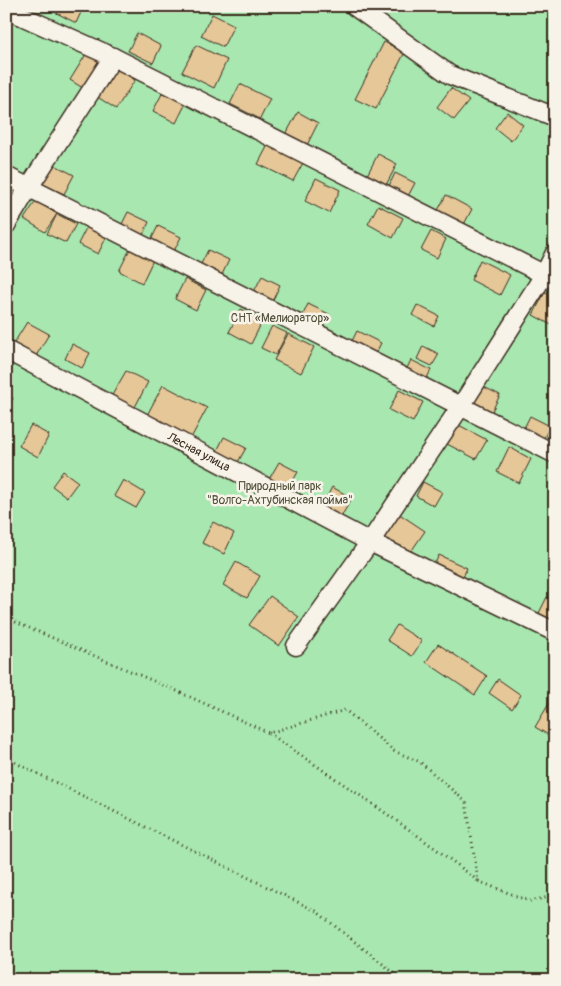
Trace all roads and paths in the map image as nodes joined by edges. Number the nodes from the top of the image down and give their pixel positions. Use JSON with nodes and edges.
{"nodes":[{"id":1,"x":354,"y":6,"type":"edge"},
{"id":2,"x":6,"y":9,"type":"edge"},
{"id":3,"x":112,"y":57,"type":"junction"},
{"id":4,"x":555,"y":118,"type":"edge"},
{"id":5,"x":6,"y":176,"type":"edge"},
{"id":6,"x":28,"y":186,"type":"junction"},
{"id":7,"x":6,"y":225,"type":"edge"},
{"id":8,"x":555,"y":253,"type":"edge"},
{"id":9,"x":549,"y":277,"type":"edge"},
{"id":10,"x":6,"y":350,"type":"edge"},
{"id":11,"x":461,"y":406,"type":"junction"},
{"id":12,"x":555,"y":454,"type":"edge"},
{"id":13,"x":370,"y":542,"type":"junction"},
{"id":14,"x":6,"y":618,"type":"edge"},
{"id":15,"x":555,"y":632,"type":"edge"},
{"id":16,"x":296,"y":646,"type":"dead end"},
{"id":17,"x":269,"y":733,"type":"junction"},
{"id":18,"x":6,"y":758,"type":"edge"},
{"id":19,"x":478,"y":882,"type":"junction"},
{"id":20,"x":555,"y":896,"type":"edge"},
{"id":21,"x":403,"y":980,"type":"edge"}],
"edges":[{"from":1,"to":4,"type":"street"},
{"from":2,"to":3,"type":"street"},
{"from":3,"to":6,"type":"street"},
{"from":3,"to":9,"type":"street"},
{"from":5,"to":6,"type":"street"},
{"from":6,"to":7,"type":"street"},
{"from":6,"to":11,"type":"street"},
{"from":8,"to":9,"type":"street"},
{"from":9,"to":11,"type":"street"},
{"from":10,"to":13,"type":"street","name":"Лесная улица"},
{"from":11,"to":12,"type":"street"},
{"from":11,"to":13,"type":"street"},
{"from":13,"to":15,"type":"street","name":"Лесная улица"},
{"from":13,"to":16,"type":"street"},
{"from":14,"to":17,"type":"path"},
{"from":17,"to":19,"type":"path"},
{"from":17,"to":19,"type":"path"},
{"from":18,"to":21,"type":"path"},
{"from":19,"to":20,"type":"path"}]}
